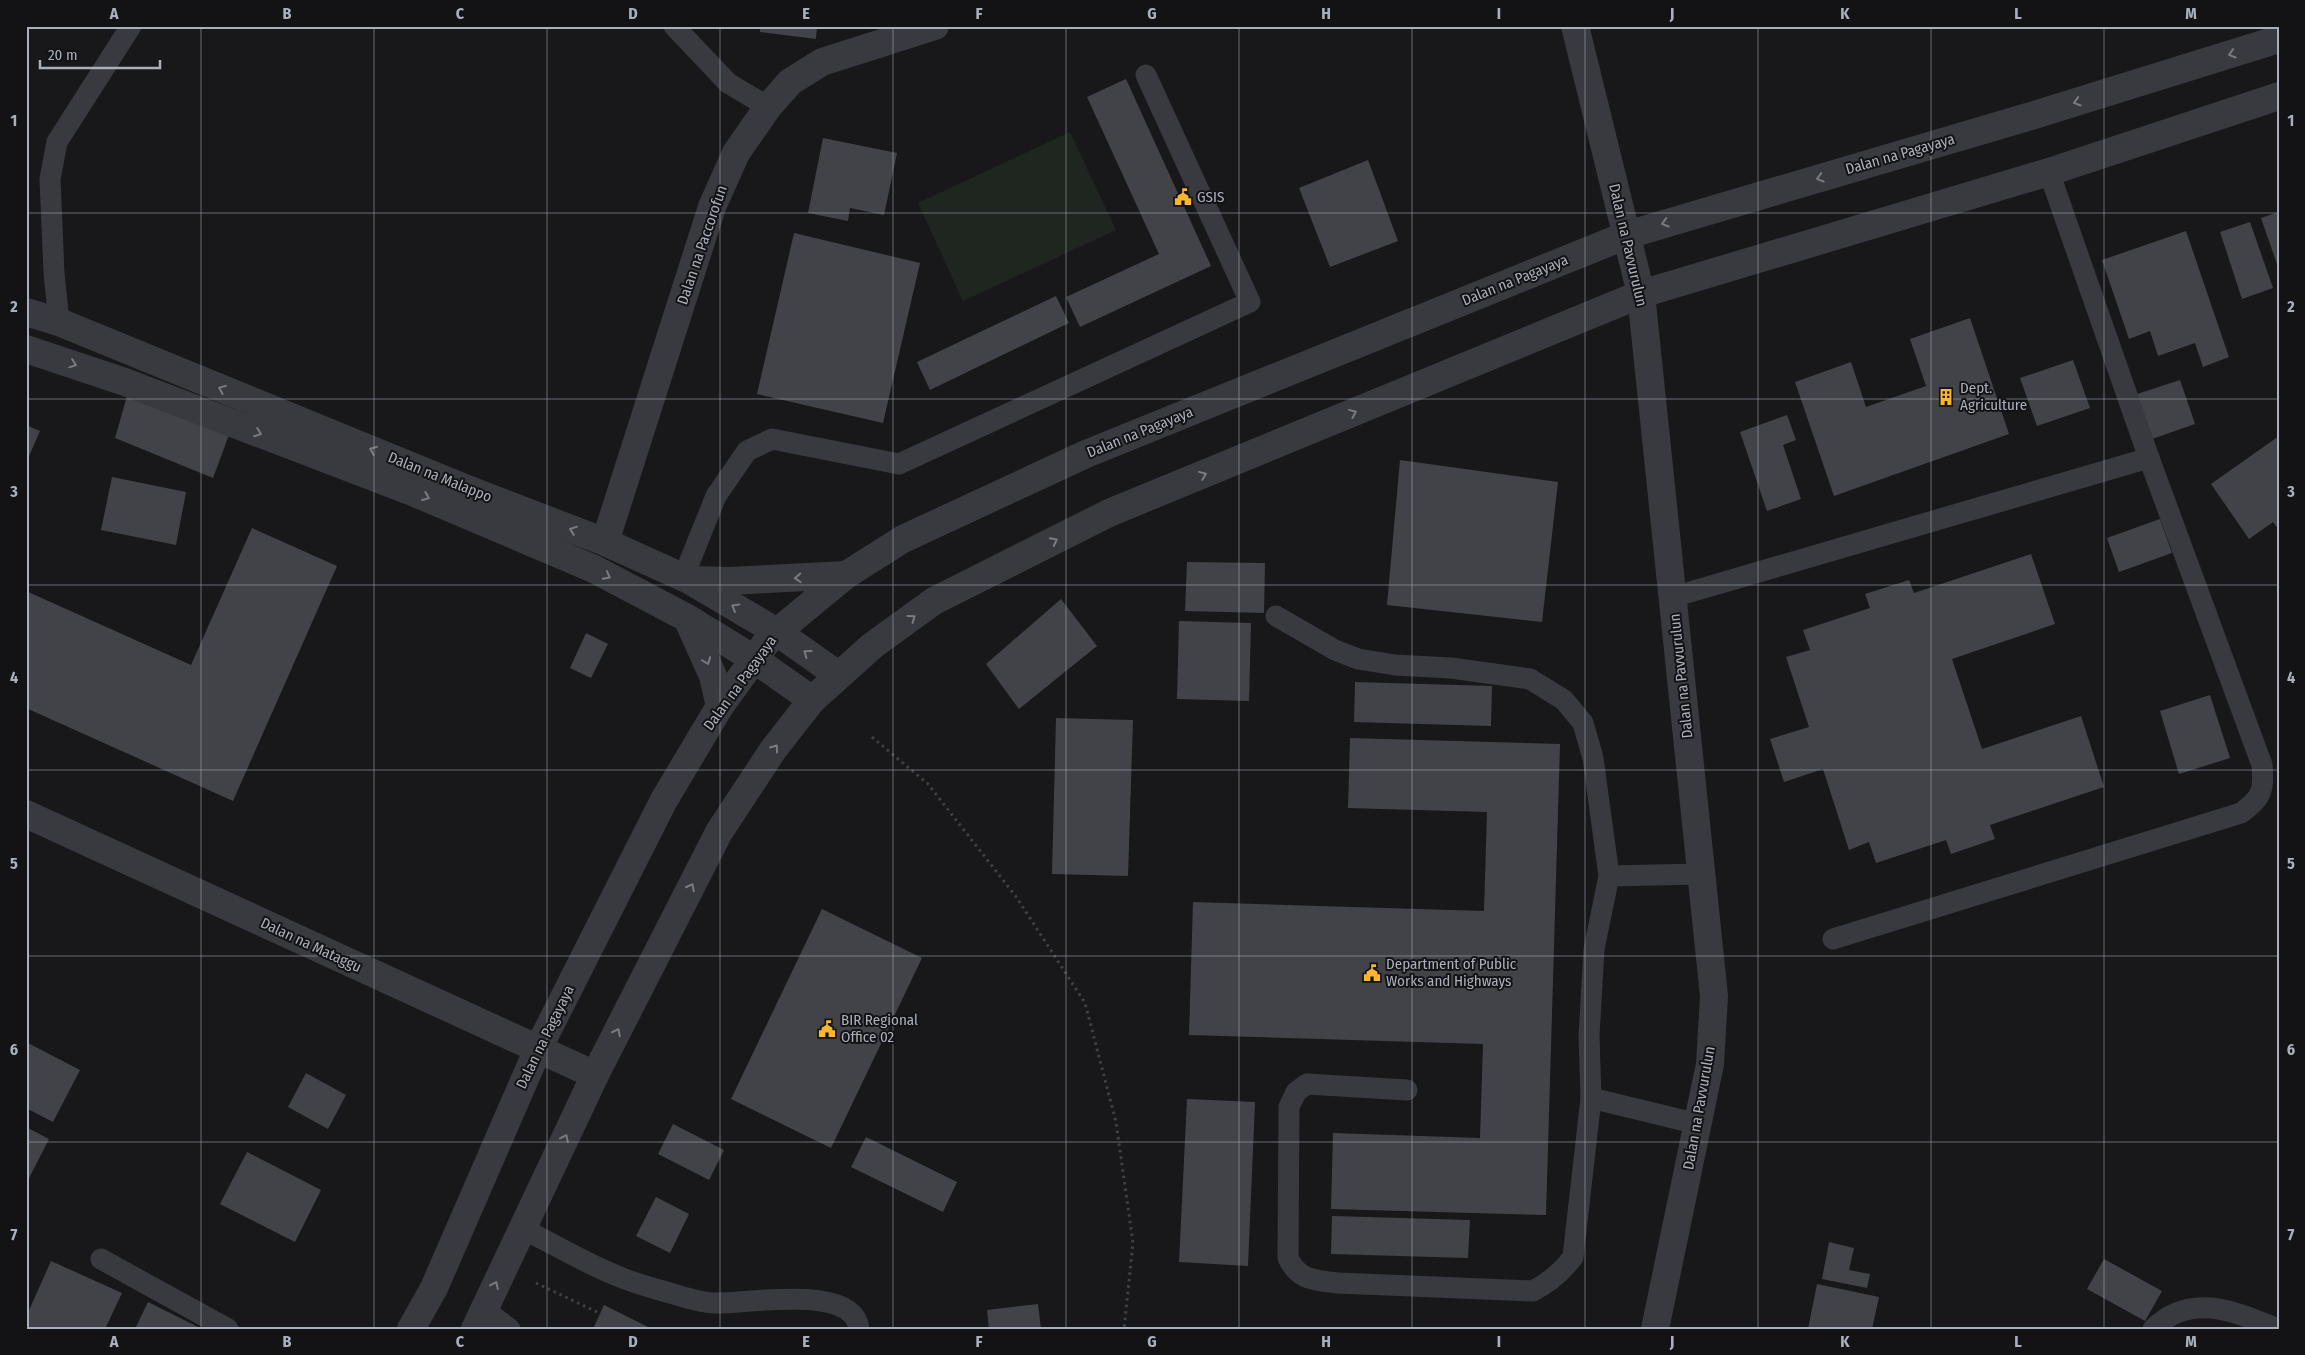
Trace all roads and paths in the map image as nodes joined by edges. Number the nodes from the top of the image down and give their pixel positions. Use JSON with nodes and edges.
{"nodes":[{"id":1,"x":131,"y":26,"type":"edge"},
{"id":2,"x":674,"y":26,"type":"edge"},
{"id":3,"x":935,"y":26,"type":"edge"},
{"id":4,"x":1575,"y":26,"type":"edge"},
{"id":5,"x":2279,"y":39,"type":"edge"},
{"id":6,"x":1146,"y":75,"type":"dead end"},
{"id":7,"x":2279,"y":96,"type":"edge"},
{"id":8,"x":768,"y":107,"type":"junction"},
{"id":9,"x":2049,"y":172,"type":"junction"},
{"id":10,"x":1627,"y":234,"type":"junction"},
{"id":11,"x":1641,"y":294,"type":"junction"},
{"id":12,"x":26,"y":312,"type":"edge"},
{"id":13,"x":59,"y":322,"type":"junction"},
{"id":14,"x":26,"y":349,"type":"edge"},
{"id":15,"x":2150,"y":458,"type":"junction"},
{"id":16,"x":605,"y":542,"type":"junction"},
{"id":17,"x":846,"y":575,"type":"junction"},
{"id":18,"x":686,"y":579,"type":"junction"},
{"id":19,"x":1673,"y":597,"type":"junction"},
{"id":20,"x":1276,"y":616,"type":"dead end"},
{"id":21,"x":687,"y":618,"type":"junction"},
{"id":22,"x":777,"y":632,"type":"junction"},
{"id":23,"x":754,"y":659,"type":"junction"},
{"id":24,"x":838,"y":675,"type":"junction"},
{"id":25,"x":812,"y":700,"type":"junction"},
{"id":26,"x":720,"y":706,"type":"junction"},
{"id":27,"x":872,"y":737,"type":"dead end"},
{"id":28,"x":26,"y":814,"type":"edge"},
{"id":29,"x":1701,"y":874,"type":"junction"},
{"id":30,"x":1609,"y":876,"type":"junction"},
{"id":31,"x":1833,"y":939,"type":"dead end"},
{"id":32,"x":538,"y":1049,"type":"junction"},
{"id":33,"x":595,"y":1075,"type":"junction"},
{"id":34,"x":1407,"y":1090,"type":"dead end"},
{"id":35,"x":1591,"y":1098,"type":"junction"},
{"id":36,"x":1698,"y":1124,"type":"junction"},
{"id":37,"x":521,"y":1228,"type":"junction"},
{"id":38,"x":101,"y":1259,"type":"dead end"},
{"id":39,"x":503,"y":1268,"type":"junction"},
{"id":40,"x":479,"y":1319,"type":"edge"},
{"id":41,"x":228,"y":1329,"type":"edge"},
{"id":42,"x":411,"y":1329,"type":"edge"},
{"id":43,"x":510,"y":1329,"type":"edge"},
{"id":44,"x":633,"y":1329,"type":"edge"},
{"id":45,"x":859,"y":1329,"type":"edge"},
{"id":46,"x":1124,"y":1329,"type":"edge"},
{"id":47,"x":1654,"y":1329,"type":"edge"},
{"id":48,"x":2153,"y":1329,"type":"edge"},
{"id":49,"x":2278,"y":1329,"type":"edge"}],
"edges":[{"from":1,"to":13,"type":"lane"},
{"from":2,"to":8,"type":"lane"},
{"from":3,"to":8,"type":"street","name":"Dalan na Paccorofun"},
{"from":4,"to":10,"type":"street","name":"Dalan na Pavvurulun"},
{"from":5,"to":10,"type":"street","name":"Dalan na Pagayaya","one_way":true},
{"from":6,"to":18,"type":"lane"},
{"from":7,"to":9,"type":"street"},
{"from":8,"to":16,"type":"street","name":"Dalan na Paccorofun"},
{"from":9,"to":11,"type":"street"},
{"from":9,"to":15,"type":"lane"},
{"from":10,"to":11,"type":"street","name":"Dalan na Pavvurulun"},
{"from":10,"to":17,"type":"street","name":"Dalan na Pagayaya"},
{"from":11,"to":19,"type":"street","name":"Dalan na Pavvurulun"},
{"from":24,"to":11,"type":"street","one_way":true},
{"from":12,"to":13,"type":"street","name":"Dalan na Malappo"},
{"from":16,"to":13,"type":"street","name":"Dalan na Malappo","one_way":true},
{"from":14,"to":21,"type":"street","name":"Dalan na Malappo","one_way":true},
{"from":15,"to":19,"type":"lane"},
{"from":15,"to":31,"type":"lane"},
{"from":16,"to":18,"type":"street","name":"Dalan na Malappo"},
{"from":17,"to":18,"type":"street","one_way":true},
{"from":17,"to":22,"type":"street","name":"Dalan na Pagayaya"},
{"from":22,"to":18,"type":"street","name":"Dalan na Malappo","one_way":true},
{"from":19,"to":29,"type":"street","name":"Dalan na Pavvurulun"},
{"from":20,"to":30,"type":"lane"},
{"from":21,"to":23,"type":"street","name":"Dalan na Malappo"},
{"from":21,"to":26,"type":"street","one_way":true},
{"from":22,"to":23,"type":"street","name":"Dalan na Pagayaya"},
{"from":24,"to":22,"type":"street","name":"Dalan na Malappo","one_way":true},
{"from":23,"to":25,"type":"street","name":"Dalan na Malappo"},
{"from":23,"to":26,"type":"street","name":"Dalan na Pagayaya"},
{"from":24,"to":25,"type":"street"},
{"from":33,"to":25,"type":"street","one_way":true},
{"from":26,"to":32,"type":"street","name":"Dalan na Pagayaya"},
{"from":27,"to":46,"type":"path"},
{"from":28,"to":32,"type":"street","name":"Dalan na Mataggu"},
{"from":29,"to":30,"type":"lane"},
{"from":29,"to":36,"type":"street","name":"Dalan na Pavvurulun"},
{"from":30,"to":35,"type":"lane"},
{"from":32,"to":33,"type":"street","name":"Dalan na Mataggu"},
{"from":32,"to":42,"type":"street","name":"Dalan na Pagayaya"},
{"from":37,"to":33,"type":"street","one_way":true},
{"from":34,"to":35,"type":"lane"},
{"from":35,"to":36,"type":"lane"},
{"from":36,"to":47,"type":"street","name":"Dalan na Pavvurulun"},
{"from":37,"to":39,"type":"street"},
{"from":37,"to":45,"type":"lane"},
{"from":38,"to":41,"type":"lane"},
{"from":40,"to":39,"type":"street","one_way":true},
{"from":39,"to":44,"type":"path"},
{"from":40,"to":43,"type":"lane"},
{"from":48,"to":49,"type":"lane"}]}
